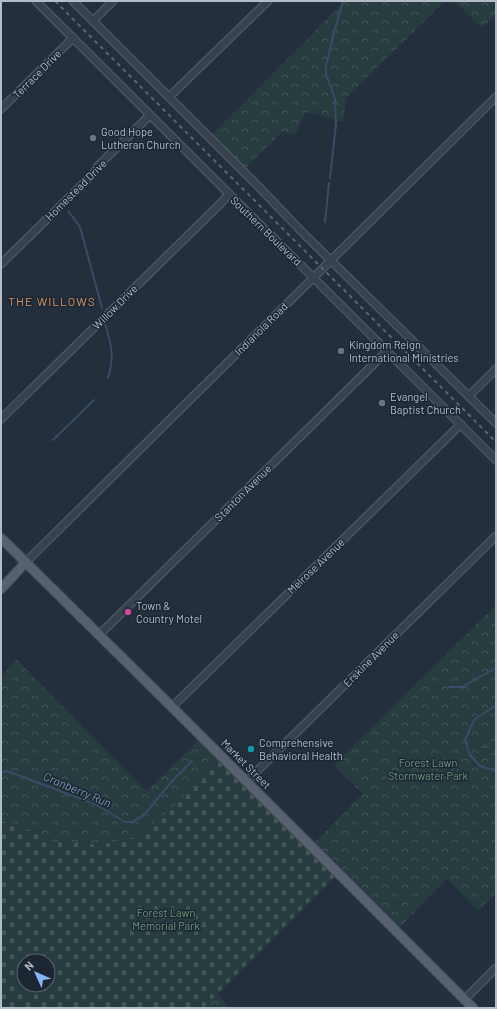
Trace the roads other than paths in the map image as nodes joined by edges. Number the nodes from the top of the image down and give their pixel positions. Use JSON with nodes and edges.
{"nodes":[{"id":1,"x":36,"y":1,"type":"edge"},
{"id":2,"x":73,"y":1,"type":"edge"},
{"id":3,"x":113,"y":1,"type":"edge"},
{"id":4,"x":268,"y":1,"type":"edge"},
{"id":5,"x":93,"y":21,"type":"junction"},
{"id":6,"x":73,"y":38,"type":"junction"},
{"id":7,"x":169,"y":97,"type":"junction"},
{"id":8,"x":496,"y":97,"type":"edge"},
{"id":9,"x":1,"y":110,"type":"edge"},
{"id":10,"x":150,"y":115,"type":"junction"},
{"id":11,"x":229,"y":194,"type":"junction"},
{"id":12,"x":331,"y":260,"type":"junction"},
{"id":13,"x":1,"y":264,"type":"edge"},
{"id":14,"x":313,"y":277,"type":"junction"},
{"id":15,"x":387,"y":351,"type":"junction"},
{"id":16,"x":496,"y":369,"type":"edge"},
{"id":17,"x":469,"y":396,"type":"junction"},
{"id":18,"x":1,"y":419,"type":"edge"},
{"id":19,"x":496,"y":423,"type":"edge"},
{"id":20,"x":460,"y":424,"type":"junction"},
{"id":21,"x":496,"y":460,"type":"edge"},
{"id":22,"x":496,"y":536,"type":"edge"},
{"id":23,"x":1,"y":538,"type":"edge"},
{"id":24,"x":26,"y":562,"type":"junction"},
{"id":25,"x":1,"y":589,"type":"edge"},
{"id":26,"x":99,"y":635,"type":"junction"},
{"id":27,"x":172,"y":708,"type":"junction"},
{"id":28,"x":246,"y":782,"type":"junction"},
{"id":29,"x":496,"y":968,"type":"edge"},
{"id":30,"x":464,"y":999,"type":"junction"},
{"id":31,"x":473,"y":1008,"type":"edge"}],
"edges":[{"from":1,"to":6,"type":"street","name":"Southern Boulevard"},
{"from":2,"to":5,"type":"street"},
{"from":3,"to":5,"type":"street"},
{"from":4,"to":7,"type":"street"},
{"from":5,"to":7,"type":"street"},
{"from":6,"to":9,"type":"street","name":"Terrace Drive"},
{"from":6,"to":10,"type":"street","name":"Southern Boulevard"},
{"from":7,"to":12,"type":"street"},
{"from":8,"to":12,"type":"street","name":"Indianola Road"},
{"from":10,"to":11,"type":"street","name":"Southern Boulevard"},
{"from":10,"to":13,"type":"street","name":"Homestead Drive"},
{"from":11,"to":14,"type":"street","name":"Southern Boulevard"},
{"from":11,"to":18,"type":"street","name":"Willow Drive"},
{"from":12,"to":14,"type":"street","name":"Indianola Road"},
{"from":12,"to":17,"type":"street"},
{"from":14,"to":15,"type":"street","name":"Southern Boulevard"},
{"from":14,"to":24,"type":"street","name":"Indianola Road"},
{"from":15,"to":20,"type":"street","name":"Southern Boulevard"},
{"from":15,"to":26,"type":"street","name":"Stanton Avenue"},
{"from":16,"to":17,"type":"street"},
{"from":17,"to":19,"type":"street"},
{"from":20,"to":21,"type":"street","name":"Southern Boulevard"},
{"from":20,"to":27,"type":"street","name":"Melrose Avenue"},
{"from":22,"to":28,"type":"street","name":"Erskine Avenue"},
{"from":23,"to":24,"type":"main road","name":"Market Street"},
{"from":24,"to":25,"type":"main road"},
{"from":24,"to":26,"type":"main road","name":"Market Street"},
{"from":26,"to":27,"type":"main road","name":"Market Street"},
{"from":27,"to":28,"type":"main road","name":"Market Street"},
{"from":28,"to":30,"type":"main road","name":"Market Street"},
{"from":29,"to":30,"type":"street"},
{"from":30,"to":31,"type":"main road","name":"Market Street"}]}
